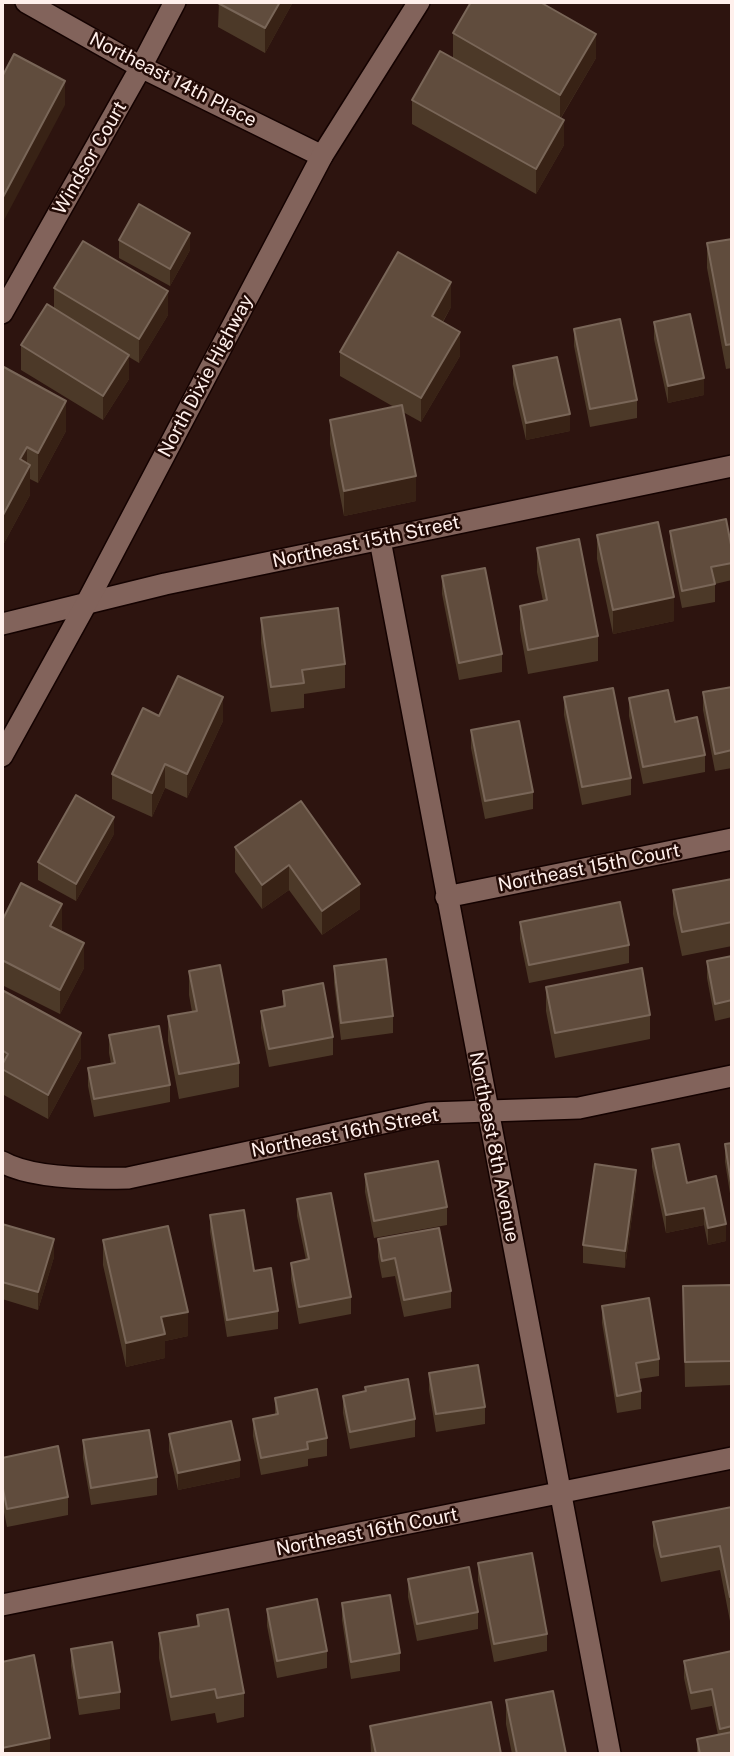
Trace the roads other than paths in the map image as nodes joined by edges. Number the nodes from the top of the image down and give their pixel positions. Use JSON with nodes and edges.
{"nodes":[{"id":1,"x":26,"y":2,"type":"edge"},
{"id":2,"x":175,"y":2,"type":"edge"},
{"id":3,"x":418,"y":2,"type":"edge"},
{"id":4,"x":141,"y":67,"type":"junction"},
{"id":5,"x":322,"y":156,"type":"junction"},
{"id":6,"x":2,"y":313,"type":"edge"},
{"id":7,"x":732,"y":466,"type":"edge"},
{"id":8,"x":380,"y":540,"type":"junction"},
{"id":9,"x":86,"y":604,"type":"junction"},
{"id":10,"x":2,"y":624,"type":"edge"},
{"id":11,"x":2,"y":756,"type":"edge"},
{"id":12,"x":732,"y":839,"type":"edge"},
{"id":13,"x":446,"y":897,"type":"junction"},
{"id":14,"x":732,"y":1076,"type":"edge"},
{"id":15,"x":487,"y":1113,"type":"junction"},
{"id":16,"x":2,"y":1162,"type":"edge"},
{"id":17,"x":732,"y":1458,"type":"edge"},
{"id":18,"x":560,"y":1493,"type":"junction"},
{"id":19,"x":2,"y":1605,"type":"edge"},
{"id":20,"x":610,"y":1754,"type":"edge"}],
"edges":[{"from":1,"to":4,"type":"street","name":"Northeast 14th Place"},
{"from":2,"to":4,"type":"street","name":"Windsor Court"},
{"from":3,"to":5,"type":"street","name":"North Dixie Highway"},
{"from":4,"to":5,"type":"street","name":"Northeast 14th Place"},
{"from":4,"to":6,"type":"street","name":"Windsor Court"},
{"from":5,"to":9,"type":"street","name":"North Dixie Highway"},
{"from":7,"to":8,"type":"street","name":"Northeast 15th Street"},
{"from":8,"to":9,"type":"street","name":"Northeast 15th Street"},
{"from":8,"to":13,"type":"street","name":"Northeast 8th Avenue"},
{"from":9,"to":10,"type":"street","name":"Northeast 15th Street"},
{"from":9,"to":11,"type":"street","name":"North Dixie Highway"},
{"from":12,"to":13,"type":"street","name":"Northeast 15th Court"},
{"from":13,"to":15,"type":"street","name":"Northeast 8th Avenue"},
{"from":14,"to":15,"type":"street","name":"Northeast 16th Street"},
{"from":15,"to":16,"type":"street","name":"Northeast 16th Street"},
{"from":15,"to":18,"type":"street","name":"Northeast 8th Avenue"},
{"from":17,"to":18,"type":"street","name":"Northeast 16th Court"},
{"from":18,"to":19,"type":"street","name":"Northeast 16th Court"},
{"from":18,"to":20,"type":"street","name":"Northeast 8th Avenue"}]}
